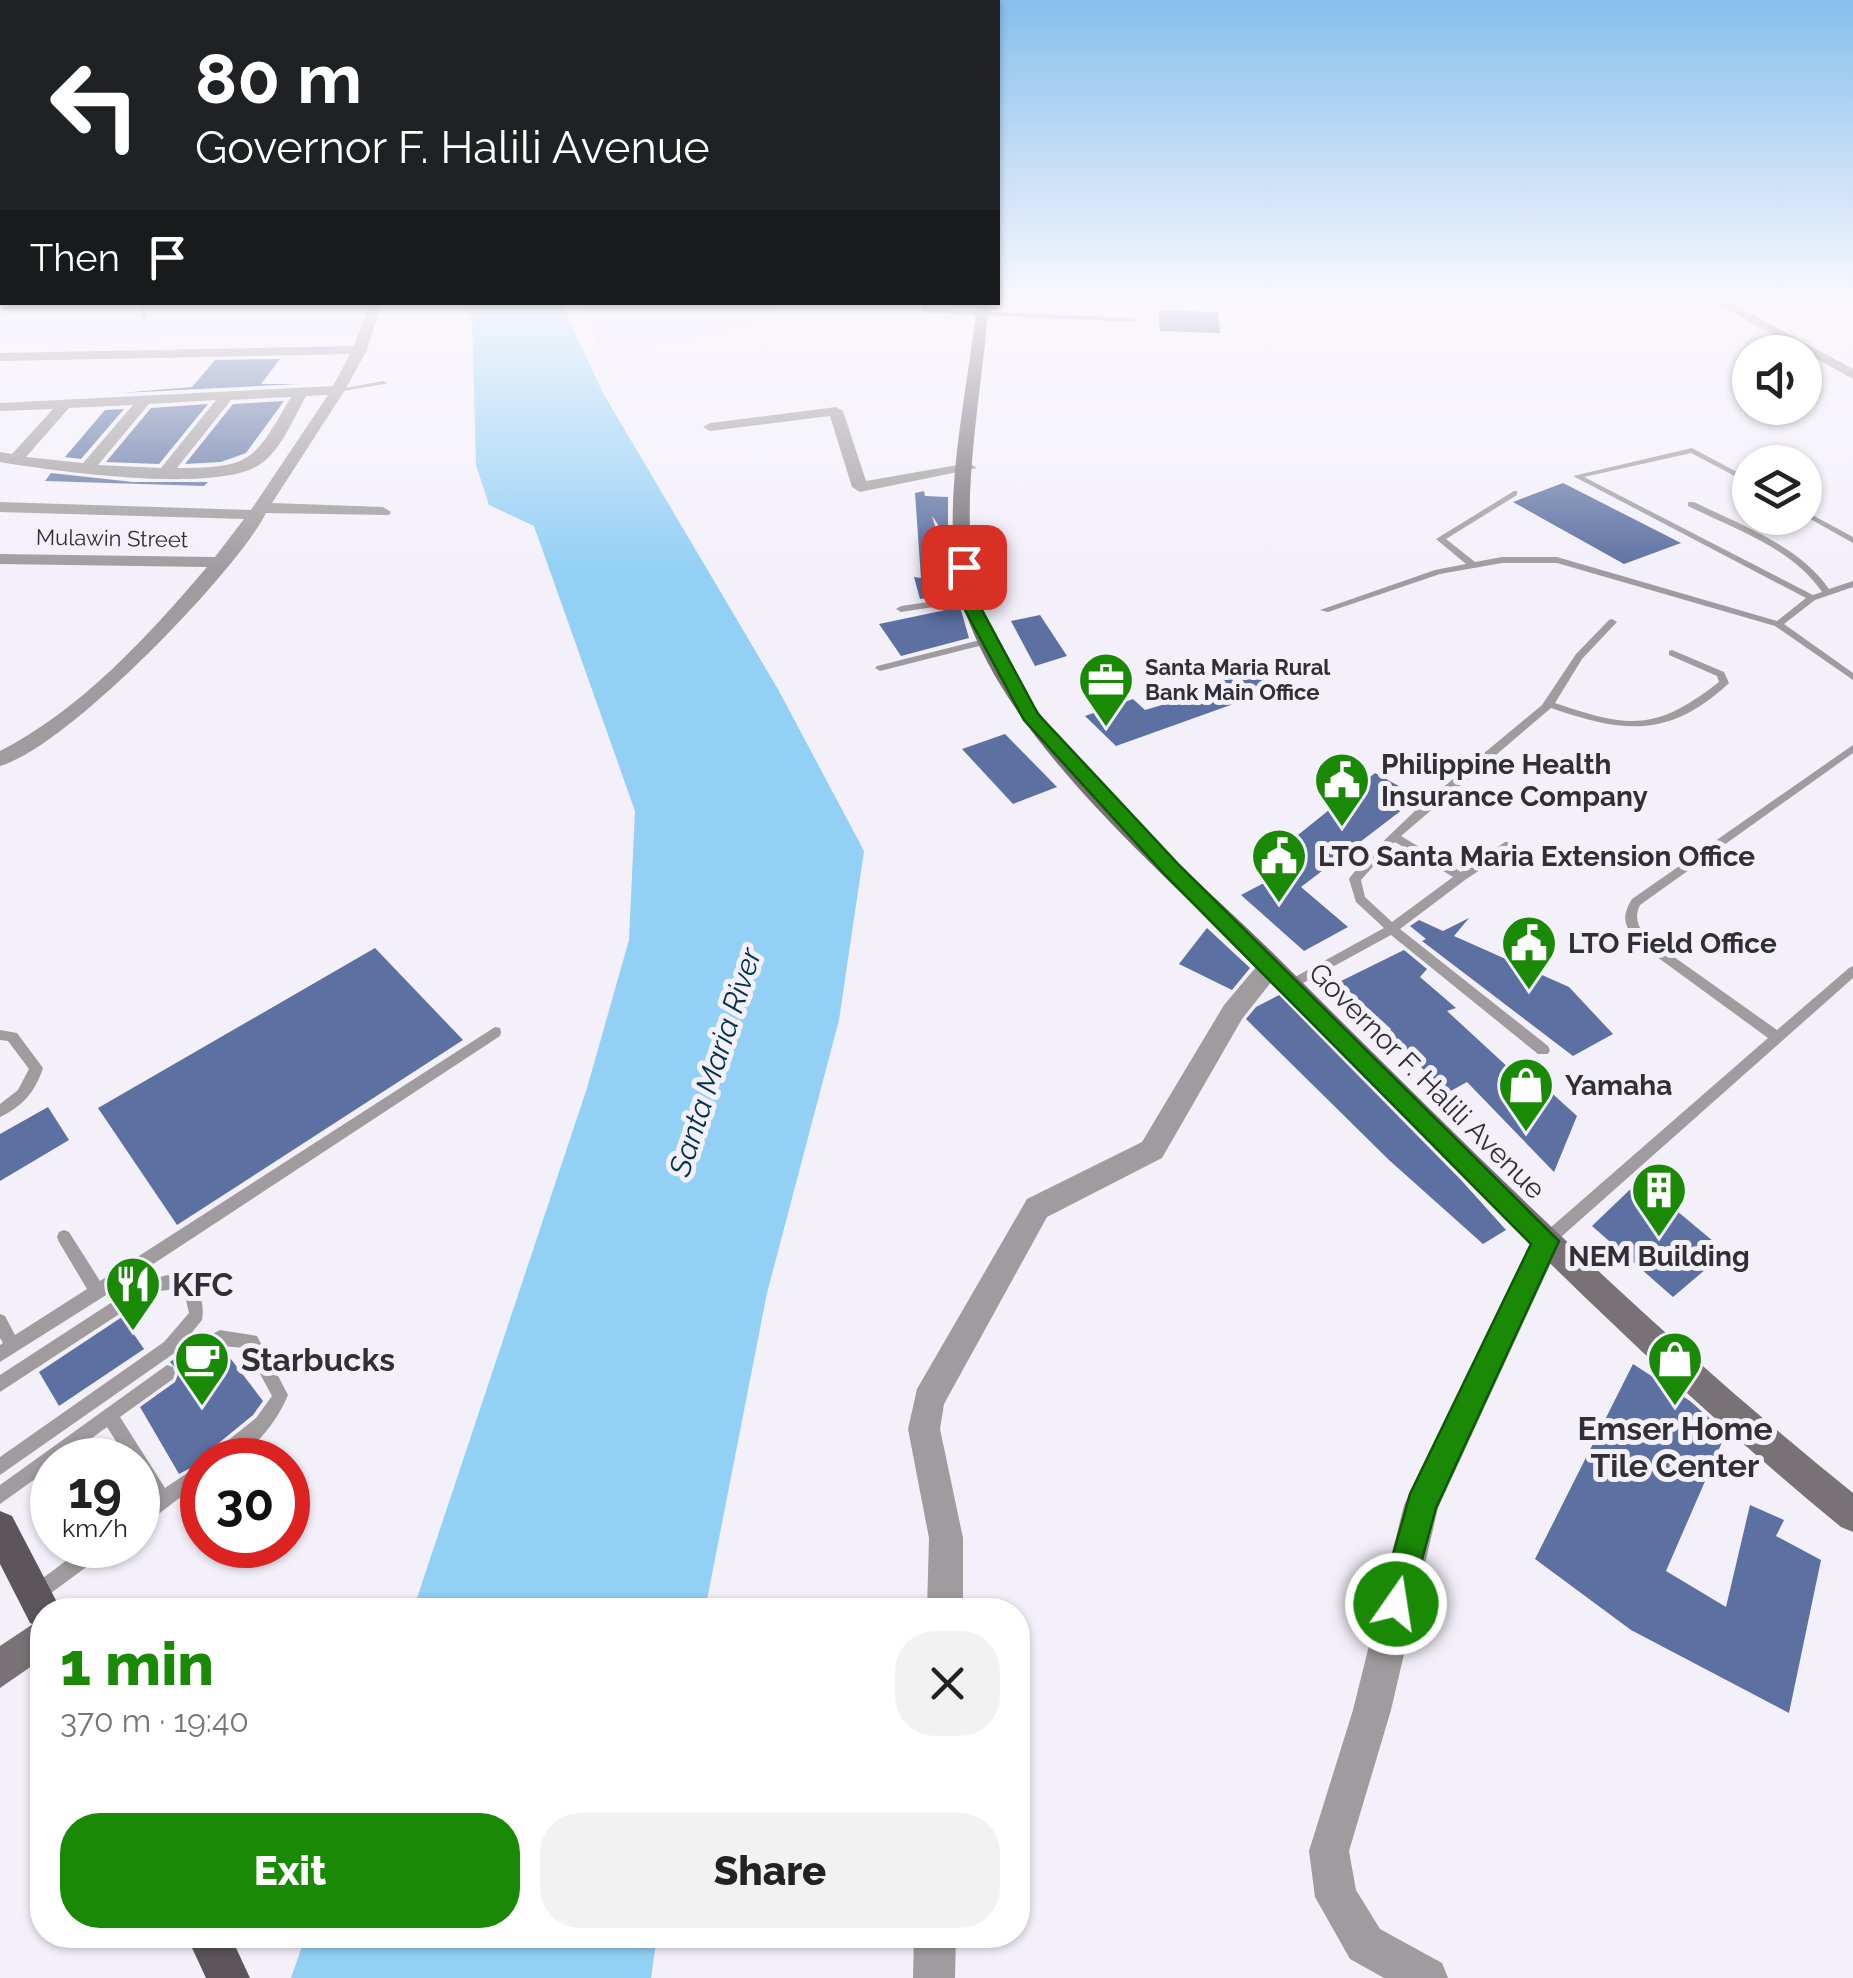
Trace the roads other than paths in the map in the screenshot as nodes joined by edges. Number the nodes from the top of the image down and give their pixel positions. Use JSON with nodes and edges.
{"nodes":[{"id":1,"x":339,"y":387,"type":"edge"},
{"id":2,"x":359,"y":387,"type":"edge"},
{"id":3,"x":976,"y":387,"type":"edge"},
{"id":4,"x":338,"y":390,"type":"junction"},
{"id":5,"x":299,"y":396,"type":"junction"},
{"id":6,"x":225,"y":398,"type":"junction"},
{"id":7,"x":144,"y":400,"type":"junction"},
{"id":8,"x":66,"y":404,"type":"junction"},
{"id":9,"x":0,"y":407,"type":"edge"},
{"id":10,"x":710,"y":426,"type":"dead end"},
{"id":11,"x":7,"y":459,"type":"edge"},
{"id":12,"x":88,"y":467,"type":"junction"},
{"id":13,"x":969,"y":468,"type":"junction"},
{"id":14,"x":166,"y":472,"type":"junction"},
{"id":15,"x":1732,"y":472,"type":"edge"},
{"id":16,"x":1514,"y":493,"type":"dead end"},
{"id":17,"x":1691,"y":504,"type":"dead end"},
{"id":18,"x":0,"y":507,"type":"edge"},
{"id":19,"x":261,"y":511,"type":"junction"},
{"id":20,"x":383,"y":512,"type":"dead end"},
{"id":21,"x":1822,"y":523,"type":"edge"},
{"id":22,"x":1853,"y":540,"type":"edge"},
{"id":23,"x":0,"y":559,"type":"edge"},
{"id":24,"x":223,"y":562,"type":"junction"},
{"id":25,"x":1473,"y":565,"type":"junction"},
{"id":26,"x":1853,"y":584,"type":"edge"},
{"id":27,"x":1827,"y":592,"type":"junction"},
{"id":28,"x":1812,"y":598,"type":"junction"},
{"id":29,"x":971,"y":599,"type":"junction"},
{"id":30,"x":901,"y":610,"type":"dead end"},
{"id":31,"x":1326,"y":610,"type":"dead end"},
{"id":32,"x":1612,"y":622,"type":"dead end"},
{"id":33,"x":1778,"y":624,"type":"junction"},
{"id":34,"x":988,"y":640,"type":"junction"},
{"id":35,"x":1672,"y":652,"type":"dead end"},
{"id":36,"x":880,"y":668,"type":"dead end"},
{"id":37,"x":1853,"y":677,"type":"edge"},
{"id":38,"x":1550,"y":704,"type":"junction"},
{"id":39,"x":1853,"y":748,"type":"edge"},
{"id":40,"x":0,"y":758,"type":"edge"},
{"id":41,"x":1396,"y":838,"type":"junction"},
{"id":42,"x":1509,"y":845,"type":"dead end"},
{"id":43,"x":1461,"y":877,"type":"junction"},
{"id":44,"x":1392,"y":929,"type":"junction"},
{"id":45,"x":1853,"y":971,"type":"edge"},
{"id":46,"x":1280,"y":976,"type":"junction"},
{"id":47,"x":495,"y":1032,"type":"dead end"},
{"id":48,"x":0,"y":1034,"type":"edge"},
{"id":49,"x":1777,"y":1037,"type":"junction"},
{"id":50,"x":1543,"y":1050,"type":"dead end"},
{"id":51,"x":0,"y":1111,"type":"edge"},
{"id":52,"x":64,"y":1237,"type":"dead end"},
{"id":53,"x":1546,"y":1241,"type":"junction"},
{"id":54,"x":98,"y":1292,"type":"junction"},
{"id":55,"x":0,"y":1321,"type":"edge"},
{"id":56,"x":203,"y":1347,"type":"dead end"},
{"id":57,"x":6,"y":1350,"type":"edge"},
{"id":58,"x":167,"y":1373,"type":"dead end"},
{"id":59,"x":0,"y":1384,"type":"edge"},
{"id":60,"x":109,"y":1415,"type":"junction"},
{"id":61,"x":246,"y":1438,"type":"edge"},
{"id":62,"x":0,"y":1467,"type":"edge"},
{"id":63,"x":180,"y":1487,"type":"edge"},
{"id":64,"x":0,"y":1494,"type":"edge"},
{"id":65,"x":163,"y":1500,"type":"junction"},
{"id":66,"x":160,"y":1502,"type":"edge"},
{"id":67,"x":1853,"y":1515,"type":"edge"},
{"id":68,"x":0,"y":1530,"type":"edge"},
{"id":69,"x":77,"y":1568,"type":"edge"},
{"id":70,"x":37,"y":1598,"type":"edge"},
{"id":71,"x":43,"y":1598,"type":"edge"},
{"id":72,"x":945,"y":1598,"type":"edge"},
{"id":73,"x":30,"y":1645,"type":"edge"},
{"id":74,"x":0,"y":1669,"type":"edge"},
{"id":75,"x":214,"y":1948,"type":"edge"},
{"id":76,"x":935,"y":1948,"type":"edge"},
{"id":77,"x":229,"y":1978,"type":"edge"},
{"id":78,"x":934,"y":1978,"type":"edge"},
{"id":79,"x":1428,"y":1978,"type":"edge"}],
"edges":[{"from":1,"to":4,"type":"street"},
{"from":2,"to":4,"type":"lane"},
{"from":3,"to":13,"type":"main road","name":"Governor F. Halili Avenue"},
{"from":4,"to":5,"type":"street"},
{"from":4,"to":19,"type":"street"},
{"from":5,"to":6,"type":"street"},
{"from":5,"to":14,"type":"street"},
{"from":6,"to":7,"type":"street"},
{"from":6,"to":14,"type":"street"},
{"from":7,"to":8,"type":"street"},
{"from":7,"to":12,"type":"street"},
{"from":8,"to":9,"type":"street"},
{"from":8,"to":11,"type":"street"},
{"from":10,"to":13,"type":"street"},
{"from":11,"to":12,"type":"street"},
{"from":12,"to":14,"type":"street"},
{"from":13,"to":29,"type":"main road","name":"Governor F. Halili Avenue"},
{"from":15,"to":28,"type":"lane"},
{"from":16,"to":25,"type":"lane"},
{"from":17,"to":27,"type":"lane"},
{"from":18,"to":19,"type":"street"},
{"from":19,"to":20,"type":"street"},
{"from":19,"to":24,"type":"street"},
{"from":21,"to":22,"type":"lane"},
{"from":23,"to":24,"type":"street","name":"Mulawin Street"},
{"from":24,"to":40,"type":"street"},
{"from":25,"to":31,"type":"lane"},
{"from":25,"to":33,"type":"lane"},
{"from":26,"to":27,"type":"lane"},
{"from":27,"to":28,"type":"lane"},
{"from":28,"to":33,"type":"lane"},
{"from":29,"to":30,"type":"lane"},
{"from":29,"to":34,"type":"main road","name":"Governor F. Halili Avenue"},
{"from":32,"to":38,"type":"lane"},
{"from":33,"to":37,"type":"lane"},
{"from":34,"to":36,"type":"lane"},
{"from":34,"to":46,"type":"main road","name":"Governor F. Halili Avenue"},
{"from":35,"to":38,"type":"lane"},
{"from":38,"to":41,"type":"lane"},
{"from":39,"to":49,"type":"lane"},
{"from":41,"to":43,"type":"lane"},
{"from":41,"to":44,"type":"lane"},
{"from":42,"to":43,"type":"lane"},
{"from":43,"to":44,"type":"lane"},
{"from":44,"to":46,"type":"lane"},
{"from":44,"to":50,"type":"lane"},
{"from":45,"to":49,"type":"lane"},
{"from":46,"to":53,"type":"main road","name":"Governor F. Halili Avenue"},
{"from":46,"to":72,"type":"street"},
{"from":47,"to":54,"type":"lane"},
{"from":48,"to":51,"type":"lane"},
{"from":49,"to":53,"type":"lane"},
{"from":52,"to":54,"type":"lane"},
{"from":53,"to":67,"type":"main road","name":"Governor F. Halili Avenue"},
{"from":53,"to":79,"type":"street"},
{"from":54,"to":57,"type":"lane"},
{"from":55,"to":57,"type":"lane"},
{"from":56,"to":61,"type":"lane"},
{"from":58,"to":60,"type":"lane"},
{"from":59,"to":62,"type":"lane"},
{"from":60,"to":64,"type":"lane"},
{"from":60,"to":65,"type":"lane"},
{"from":63,"to":65,"type":"lane"},
{"from":65,"to":66,"type":"lane"},
{"from":68,"to":70,"type":"main road"},
{"from":69,"to":71,"type":"lane"},
{"from":73,"to":74,"type":"main road"},
{"from":75,"to":77,"type":"main road"},
{"from":76,"to":78,"type":"street"}]}
